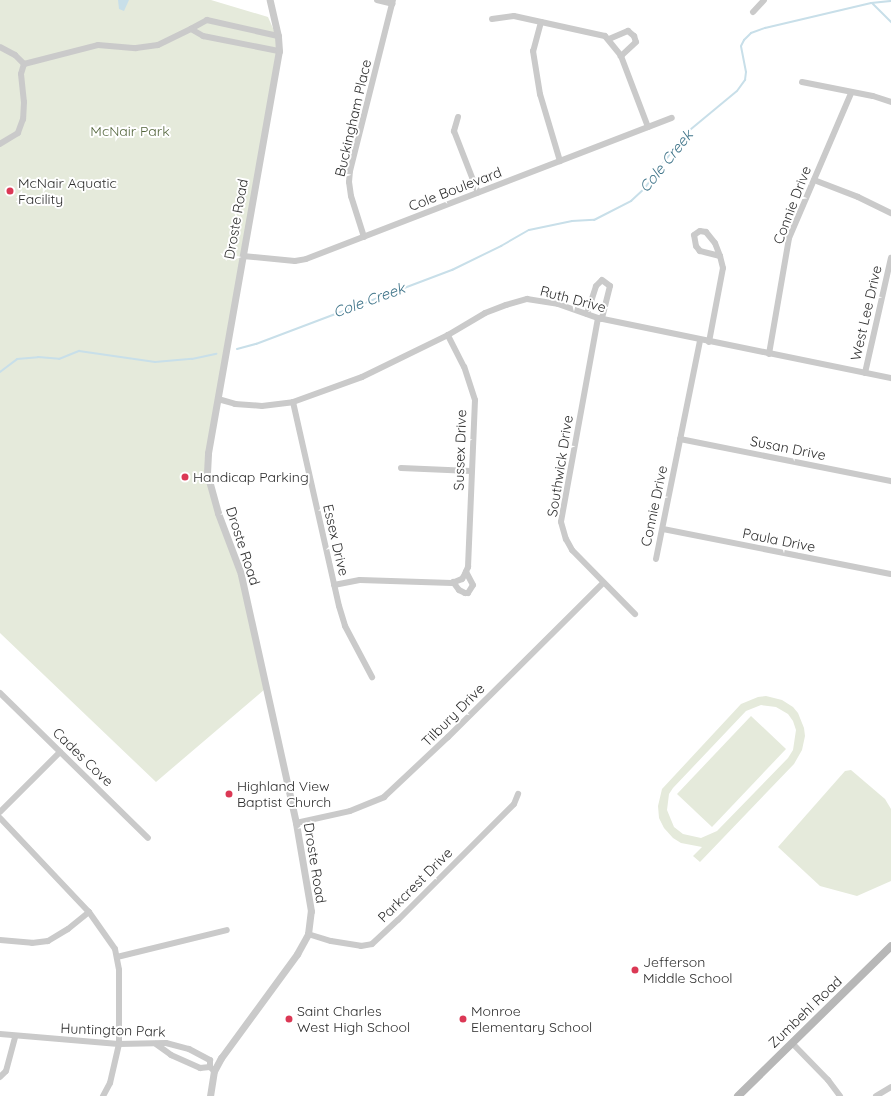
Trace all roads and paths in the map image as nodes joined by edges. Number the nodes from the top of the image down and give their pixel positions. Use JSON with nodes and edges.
{"nodes":[{"id":1,"x":270,"y":0,"type":"edge"},
{"id":2,"x":377,"y":0,"type":"edge"},
{"id":3,"x":764,"y":0,"type":"edge"},
{"id":4,"x":393,"y":2,"type":"edge"},
{"id":5,"x":753,"y":12,"type":"dead end"},
{"id":6,"x":492,"y":19,"type":"dead end"},
{"id":7,"x":541,"y":22,"type":"junction"},
{"id":8,"x":191,"y":30,"type":"junction"},
{"id":9,"x":278,"y":36,"type":"junction"},
{"id":10,"x":608,"y":39,"type":"junction"},
{"id":11,"x":0,"y":47,"type":"edge"},
{"id":12,"x":279,"y":51,"type":"junction"},
{"id":13,"x":621,"y":56,"type":"junction"},
{"id":14,"x":24,"y":64,"type":"junction"},
{"id":15,"x":802,"y":82,"type":"dead end"},
{"id":16,"x":851,"y":93,"type":"junction"},
{"id":17,"x":891,"y":102,"type":"edge"},
{"id":18,"x":458,"y":117,"type":"dead end"},
{"id":19,"x":672,"y":118,"type":"dead end"},
{"id":20,"x":648,"y":128,"type":"junction"},
{"id":21,"x":0,"y":144,"type":"edge"},
{"id":22,"x":560,"y":162,"type":"junction"},
{"id":23,"x":814,"y":180,"type":"junction"},
{"id":24,"x":478,"y":193,"type":"junction"},
{"id":25,"x":891,"y":213,"type":"edge"},
{"id":26,"x":364,"y":237,"type":"junction"},
{"id":27,"x":243,"y":256,"type":"junction"},
{"id":28,"x":720,"y":256,"type":"junction"},
{"id":29,"x":891,"y":258,"type":"edge"},
{"id":30,"x":587,"y":314,"type":"junction"},
{"id":31,"x":600,"y":319,"type":"junction"},
{"id":32,"x":448,"y":335,"type":"junction"},
{"id":33,"x":700,"y":340,"type":"junction"},
{"id":34,"x":709,"y":342,"type":"junction"},
{"id":35,"x":768,"y":354,"type":"junction"},
{"id":36,"x":865,"y":373,"type":"junction"},
{"id":37,"x":891,"y":378,"type":"edge"},
{"id":38,"x":218,"y":399,"type":"junction"},
{"id":39,"x":293,"y":402,"type":"junction"},
{"id":40,"x":680,"y":438,"type":"junction"},
{"id":41,"x":401,"y":468,"type":"dead end"},
{"id":42,"x":471,"y":472,"type":"junction"},
{"id":43,"x":891,"y":480,"type":"edge"},
{"id":44,"x":663,"y":529,"type":"junction"},
{"id":45,"x":656,"y":559,"type":"dead end"},
{"id":46,"x":466,"y":572,"type":"junction"},
{"id":47,"x":891,"y":574,"type":"edge"},
{"id":48,"x":453,"y":582,"type":"junction"},
{"id":49,"x":603,"y":583,"type":"junction"},
{"id":50,"x":334,"y":585,"type":"junction"},
{"id":51,"x":635,"y":614,"type":"dead end"},
{"id":52,"x":372,"y":678,"type":"dead end"},
{"id":53,"x":0,"y":693,"type":"edge"},
{"id":54,"x":60,"y":752,"type":"junction"},
{"id":55,"x":518,"y":794,"type":"dead end"},
{"id":56,"x":0,"y":812,"type":"edge"},
{"id":57,"x":0,"y":818,"type":"edge"},
{"id":58,"x":296,"y":823,"type":"junction"},
{"id":59,"x":148,"y":838,"type":"dead end"},
{"id":60,"x":89,"y":912,"type":"junction"},
{"id":61,"x":227,"y":930,"type":"dead end"},
{"id":62,"x":308,"y":934,"type":"junction"},
{"id":63,"x":0,"y":940,"type":"edge"},
{"id":64,"x":891,"y":946,"type":"edge"},
{"id":65,"x":117,"y":957,"type":"junction"},
{"id":66,"x":0,"y":1034,"type":"edge"},
{"id":67,"x":15,"y":1037,"type":"junction"},
{"id":68,"x":792,"y":1043,"type":"junction"},
{"id":69,"x":119,"y":1044,"type":"junction"},
{"id":70,"x":156,"y":1044,"type":"junction"},
{"id":71,"x":212,"y":1069,"type":"junction"},
{"id":72,"x":0,"y":1077,"type":"edge"},
{"id":73,"x":891,"y":1087,"type":"edge"},
{"id":74,"x":103,"y":1096,"type":"edge"},
{"id":75,"x":210,"y":1096,"type":"edge"},
{"id":76,"x":738,"y":1096,"type":"edge"},
{"id":77,"x":840,"y":1096,"type":"edge"},
{"id":78,"x":876,"y":1096,"type":"edge"}],
"edges":[{"from":1,"to":9,"type":"street","name":"Droste Road"},
{"from":2,"to":4,"type":"street","name":"Buckingham Place"},
{"from":3,"to":5,"type":"street"},
{"from":4,"to":26,"type":"street","name":"Buckingham Place"},
{"from":6,"to":7,"type":"street"},
{"from":7,"to":10,"type":"street"},
{"from":7,"to":22,"type":"street"},
{"from":8,"to":9,"type":"street"},
{"from":8,"to":12,"type":"street"},
{"from":8,"to":14,"type":"street"},
{"from":9,"to":12,"type":"street","name":"Droste Road"},
{"from":10,"to":13,"type":"street"},
{"from":10,"to":13,"type":"street"},
{"from":11,"to":14,"type":"street"},
{"from":12,"to":27,"type":"street","name":"Droste Road"},
{"from":13,"to":20,"type":"street"},
{"from":14,"to":21,"type":"street"},
{"from":15,"to":16,"type":"street"},
{"from":16,"to":17,"type":"street"},
{"from":16,"to":23,"type":"street","name":"Connie Drive"},
{"from":18,"to":24,"type":"street"},
{"from":19,"to":20,"type":"street","name":"Cole Boulevard"},
{"from":20,"to":22,"type":"street","name":"Cole Boulevard"},
{"from":22,"to":24,"type":"street","name":"Cole Boulevard"},
{"from":23,"to":25,"type":"street"},
{"from":23,"to":35,"type":"street","name":"Connie Drive"},
{"from":24,"to":26,"type":"street","name":"Cole Boulevard"},
{"from":26,"to":27,"type":"street","name":"Cole Boulevard"},
{"from":27,"to":38,"type":"street","name":"Droste Road"},
{"from":28,"to":28,"type":"street"},
{"from":28,"to":34,"type":"street"},
{"from":29,"to":36,"type":"street","name":"West Lee Drive"},
{"from":30,"to":31,"type":"street","name":"Ruth Drive"},
{"from":30,"to":31,"type":"street","name":"Southwick Drive"},
{"from":30,"to":32,"type":"street","name":"Ruth Drive"},
{"from":31,"to":33,"type":"street","name":"Ruth Drive"},
{"from":31,"to":49,"type":"street","name":"Southwick Drive"},
{"from":32,"to":39,"type":"street","name":"Ruth Drive"},
{"from":32,"to":42,"type":"street","name":"Sussex Drive"},
{"from":33,"to":34,"type":"street","name":"Ruth Drive"},
{"from":33,"to":40,"type":"street","name":"Connie Drive"},
{"from":34,"to":35,"type":"street","name":"Ruth Drive"},
{"from":35,"to":36,"type":"street","name":"Ruth Drive"},
{"from":36,"to":37,"type":"street","name":"Ruth Drive"},
{"from":38,"to":39,"type":"street","name":"Ruth Drive"},
{"from":38,"to":58,"type":"street","name":"Droste Road"},
{"from":39,"to":50,"type":"street","name":"Essex Drive"},
{"from":40,"to":43,"type":"street","name":"Susan Drive"},
{"from":40,"to":44,"type":"street","name":"Connie Drive"},
{"from":41,"to":42,"type":"street"},
{"from":42,"to":46,"type":"street","name":"Sussex Drive"},
{"from":44,"to":45,"type":"street","name":"Connie Drive"},
{"from":44,"to":47,"type":"street","name":"Paula Drive"},
{"from":46,"to":48,"type":"street"},
{"from":46,"to":48,"type":"street","name":"Sussex Drive"},
{"from":48,"to":50,"type":"street"},
{"from":49,"to":51,"type":"street","name":"Southwick Drive"},
{"from":49,"to":58,"type":"street","name":"Tilbury Drive"},
{"from":50,"to":52,"type":"street","name":"Essex Drive"},
{"from":53,"to":54,"type":"street","name":"Cades Cove"},
{"from":54,"to":56,"type":"street"},
{"from":54,"to":59,"type":"street","name":"Cades Cove"},
{"from":55,"to":62,"type":"street","name":"Parkcrest Drive"},
{"from":57,"to":60,"type":"street"},
{"from":58,"to":62,"type":"street","name":"Droste Road"},
{"from":60,"to":63,"type":"street"},
{"from":60,"to":65,"type":"street"},
{"from":61,"to":65,"type":"street"},
{"from":62,"to":71,"type":"street","name":"Droste Road"},
{"from":64,"to":68,"type":"main road","name":"Zumbehl Road"},
{"from":65,"to":69,"type":"street"},
{"from":66,"to":67,"type":"street","name":"Huntington Park"},
{"from":67,"to":69,"type":"street","name":"Huntington Park"},
{"from":67,"to":72,"type":"street"},
{"from":68,"to":76,"type":"main road","name":"Zumbehl Road"},
{"from":68,"to":77,"type":"street"},
{"from":69,"to":70,"type":"street","name":"Huntington Park"},
{"from":69,"to":74,"type":"street"},
{"from":70,"to":71,"type":"street"},
{"from":70,"to":71,"type":"street","name":"Huntington Park"},
{"from":71,"to":75,"type":"street","name":"Droste Road"},
{"from":73,"to":78,"type":"street"}]}
